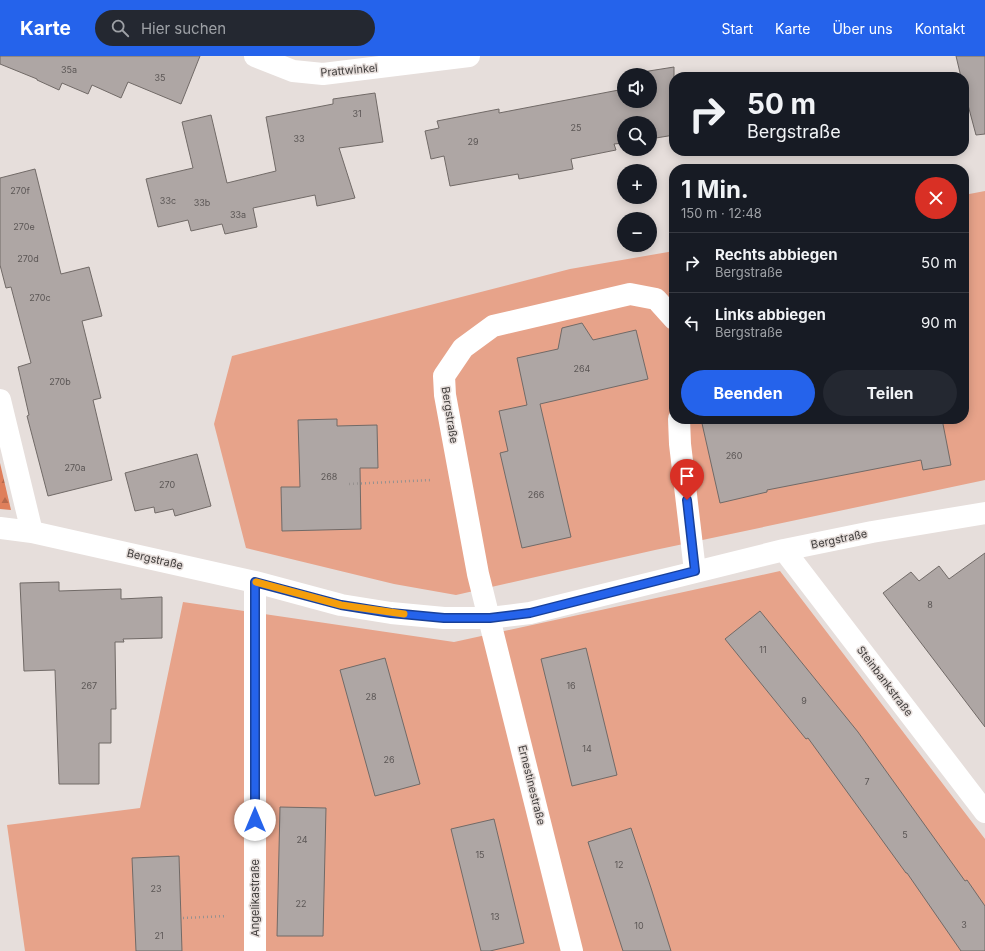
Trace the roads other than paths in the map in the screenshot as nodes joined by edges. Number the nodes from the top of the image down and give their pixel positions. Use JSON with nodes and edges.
{"nodes":[{"id":1,"x":255,"y":56,"type":"edge"},
{"id":2,"x":469,"y":56,"type":"edge"},
{"id":3,"x":669,"y":313,"type":"edge"},
{"id":4,"x":0,"y":400,"type":"edge"},
{"id":5,"x":679,"y":424,"type":"edge"},
{"id":6,"x":985,"y":513,"type":"edge"},
{"id":7,"x":0,"y":528,"type":"edge"},
{"id":8,"x":32,"y":532,"type":"junction"},
{"id":9,"x":784,"y":550,"type":"junction"},
{"id":10,"x":695,"y":571,"type":"junction"},
{"id":11,"x":255,"y":582,"type":"junction"},
{"id":12,"x":490,"y":618,"type":"junction"},
{"id":13,"x":985,"y":812,"type":"edge"},
{"id":14,"x":255,"y":951,"type":"edge"},
{"id":15,"x":572,"y":951,"type":"edge"}],
"edges":[{"from":1,"to":2,"type":"street","name":"Prattwinkel"},
{"from":3,"to":12,"type":"street","name":"Bergstraße"},
{"from":4,"to":8,"type":"street"},
{"from":5,"to":10,"type":"street"},
{"from":6,"to":9,"type":"street","name":"Bergstraße"},
{"from":7,"to":8,"type":"street","name":"Bergstraße"},
{"from":8,"to":11,"type":"street","name":"Bergstraße"},
{"from":9,"to":10,"type":"street","name":"Bergstraße"},
{"from":9,"to":13,"type":"street","name":"Steinbankstraße"},
{"from":10,"to":12,"type":"street","name":"Bergstraße"},
{"from":11,"to":12,"type":"street","name":"Bergstraße"},
{"from":11,"to":14,"type":"street","name":"Angelikastraße"},
{"from":12,"to":15,"type":"street","name":"Ernestinestraße"}]}
